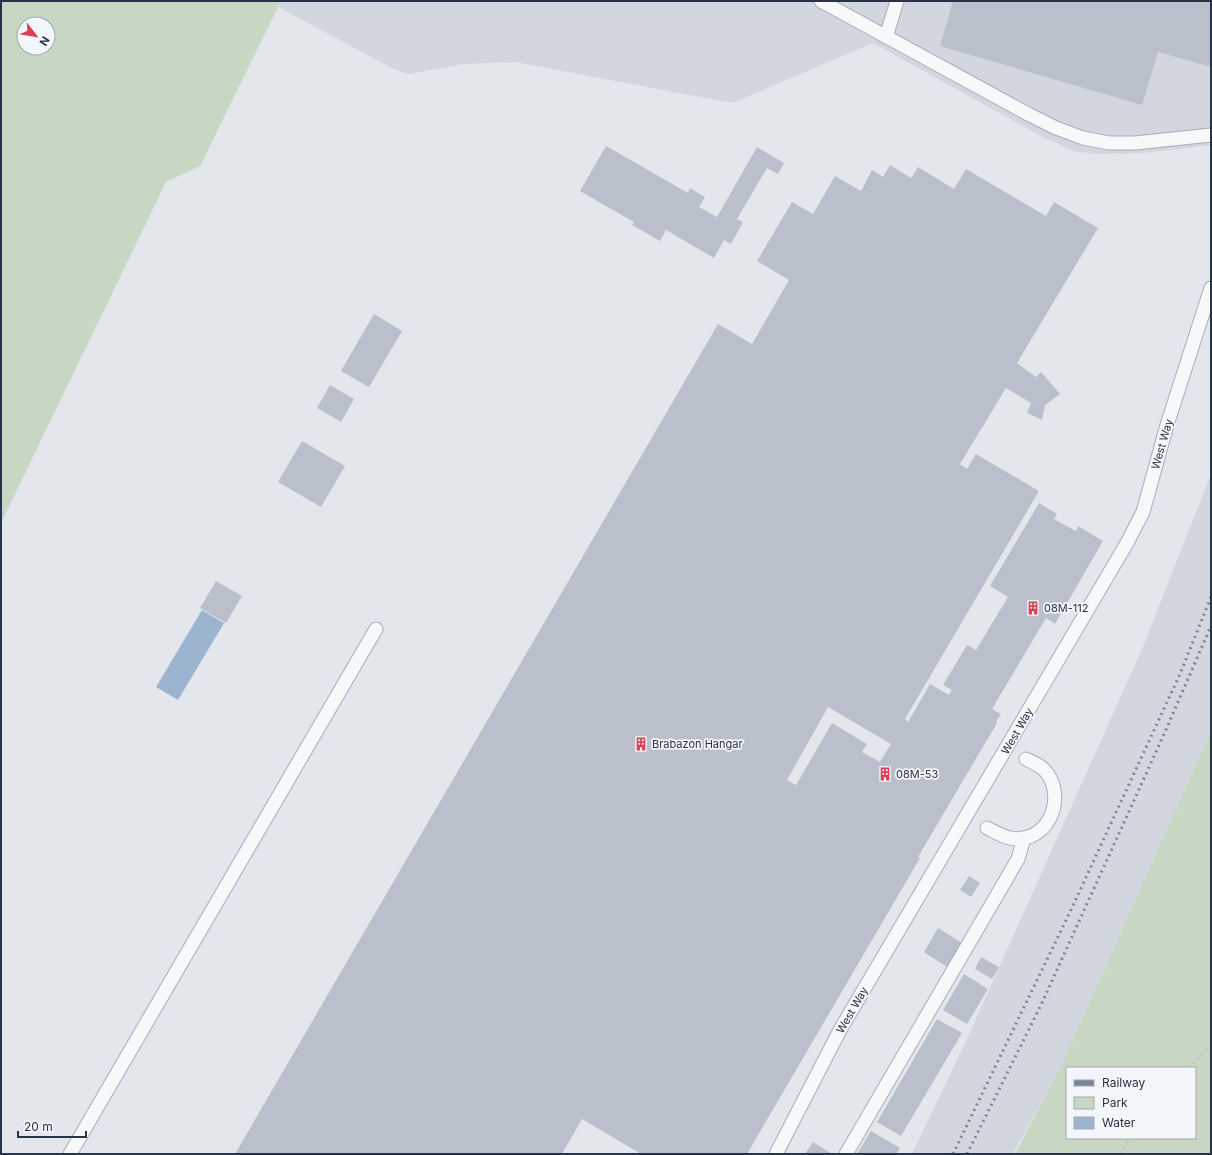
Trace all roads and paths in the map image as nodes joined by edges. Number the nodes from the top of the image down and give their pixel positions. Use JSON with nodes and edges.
{"nodes":[{"id":1,"x":822,"y":1,"type":"edge"},
{"id":2,"x":897,"y":1,"type":"edge"},
{"id":3,"x":886,"y":37,"type":"junction"},
{"id":4,"x":1211,"y":136,"type":"edge"},
{"id":5,"x":1211,"y":288,"type":"edge"},
{"id":6,"x":376,"y":629,"type":"dead end"},
{"id":7,"x":1026,"y":759,"type":"dead end"},
{"id":8,"x":987,"y":828,"type":"dead end"},
{"id":9,"x":1024,"y":838,"type":"junction"},
{"id":10,"x":1211,"y":1046,"type":"edge"},
{"id":11,"x":1189,"y":1067,"type":"edge"},
{"id":12,"x":1129,"y":1139,"type":"edge"},
{"id":13,"x":70,"y":1154,"type":"edge"},
{"id":14,"x":776,"y":1154,"type":"edge"},
{"id":15,"x":846,"y":1154,"type":"edge"},
{"id":16,"x":1121,"y":1154,"type":"edge"}],
"edges":[{"from":1,"to":3,"type":"lane"},
{"from":2,"to":3,"type":"lane"},
{"from":3,"to":4,"type":"lane"},
{"from":5,"to":14,"type":"lane","name":"West Way"},
{"from":6,"to":13,"type":"lane"},
{"from":7,"to":9,"type":"lane"},
{"from":8,"to":9,"type":"lane"},
{"from":9,"to":15,"type":"lane"},
{"from":10,"to":11,"type":"path"},
{"from":12,"to":16,"type":"path"}]}
